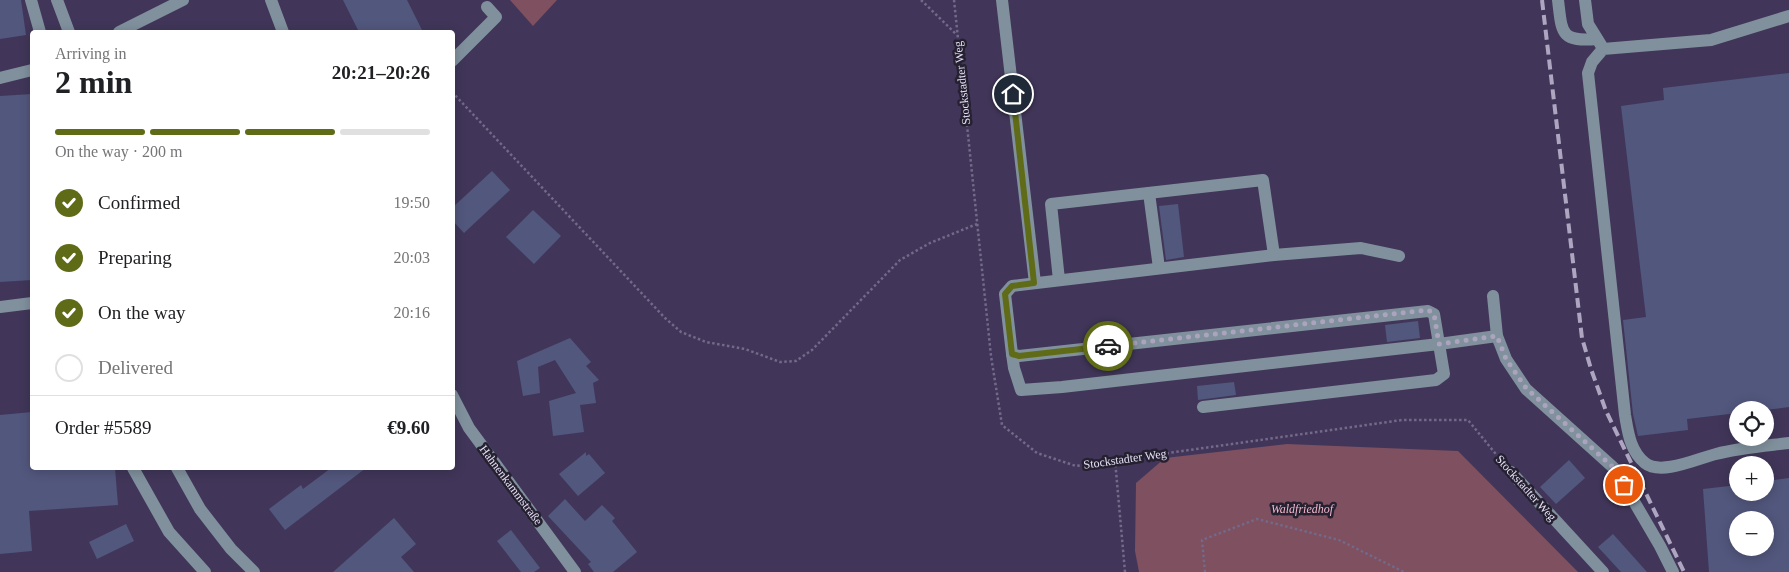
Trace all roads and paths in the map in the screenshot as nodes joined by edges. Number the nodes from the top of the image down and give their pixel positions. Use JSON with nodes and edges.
{"nodes":[{"id":1,"x":31,"y":0,"type":"edge"},
{"id":2,"x":57,"y":0,"type":"edge"},
{"id":3,"x":183,"y":0,"type":"edge"},
{"id":4,"x":271,"y":0,"type":"edge"},
{"id":5,"x":921,"y":0,"type":"edge"},
{"id":6,"x":954,"y":0,"type":"edge"},
{"id":7,"x":1002,"y":0,"type":"edge"},
{"id":8,"x":1558,"y":0,"type":"edge"},
{"id":9,"x":1585,"y":0,"type":"edge"},
{"id":10,"x":487,"y":6,"type":"dead end"},
{"id":11,"x":1789,"y":16,"type":"edge"},
{"id":12,"x":39,"y":30,"type":"edge"},
{"id":13,"x":67,"y":30,"type":"edge"},
{"id":14,"x":123,"y":30,"type":"edge"},
{"id":15,"x":282,"y":30,"type":"edge"},
{"id":16,"x":957,"y":36,"type":"junction"},
{"id":17,"x":1600,"y":44,"type":"junction"},
{"id":18,"x":455,"y":58,"type":"edge"},
{"id":19,"x":30,"y":70,"type":"edge"},
{"id":20,"x":0,"y":78,"type":"edge"},
{"id":21,"x":455,"y":95,"type":"edge"},
{"id":22,"x":1149,"y":193,"type":"junction"},
{"id":23,"x":977,"y":224,"type":"junction"},
{"id":24,"x":1274,"y":255,"type":"junction"},
{"id":25,"x":1399,"y":256,"type":"dead end"},
{"id":26,"x":1159,"y":268,"type":"junction"},
{"id":27,"x":1059,"y":280,"type":"junction"},
{"id":28,"x":1034,"y":283,"type":"junction"},
{"id":29,"x":1493,"y":296,"type":"dead end"},
{"id":30,"x":30,"y":303,"type":"edge"},
{"id":31,"x":0,"y":306,"type":"edge"},
{"id":32,"x":1497,"y":336,"type":"junction"},
{"id":33,"x":1439,"y":344,"type":"junction"},
{"id":34,"x":1012,"y":354,"type":"junction"},
{"id":35,"x":455,"y":401,"type":"edge"},
{"id":36,"x":1202,"y":407,"type":"dead end"},
{"id":37,"x":1789,"y":443,"type":"edge"},
{"id":38,"x":1115,"y":460,"type":"junction"},
{"id":39,"x":134,"y":470,"type":"edge"},
{"id":40,"x":178,"y":470,"type":"edge"},
{"id":41,"x":1512,"y":472,"type":"joint"},
{"id":42,"x":205,"y":572,"type":"edge"},
{"id":43,"x":254,"y":572,"type":"edge"},
{"id":44,"x":575,"y":572,"type":"edge"},
{"id":45,"x":1125,"y":572,"type":"edge"},
{"id":46,"x":1205,"y":572,"type":"edge"},
{"id":47,"x":1404,"y":572,"type":"edge"},
{"id":48,"x":1602,"y":572,"type":"edge"},
{"id":49,"x":1673,"y":572,"type":"edge"}],
"edges":[{"from":1,"to":12,"type":"street"},
{"from":2,"to":13,"type":"street"},
{"from":3,"to":14,"type":"street"},
{"from":4,"to":15,"type":"street"},
{"from":5,"to":16,"type":"path","name":"Stockstadter Weg"},
{"from":6,"to":16,"type":"path"},
{"from":7,"to":28,"type":"street"},
{"from":8,"to":17,"type":"street"},
{"from":9,"to":17,"type":"street"},
{"from":10,"to":18,"type":"street"},
{"from":11,"to":17,"type":"street"},
{"from":16,"to":23,"type":"path","name":"Stockstadter Weg"},
{"from":17,"to":37,"type":"street"},
{"from":19,"to":20,"type":"street"},
{"from":21,"to":23,"type":"path"},
{"from":22,"to":24,"type":"street"},
{"from":22,"to":26,"type":"street"},
{"from":22,"to":27,"type":"street"},
{"from":23,"to":38,"type":"path","name":"Stockstadter Weg"},
{"from":24,"to":25,"type":"street"},
{"from":24,"to":26,"type":"street"},
{"from":26,"to":27,"type":"street"},
{"from":27,"to":28,"type":"street"},
{"from":28,"to":34,"type":"street"},
{"from":29,"to":32,"type":"street"},
{"from":30,"to":31,"type":"street"},
{"from":32,"to":33,"type":"street"},
{"from":32,"to":49,"type":"street"},
{"from":33,"to":34,"type":"street"},
{"from":33,"to":34,"type":"street"},
{"from":33,"to":36,"type":"street"},
{"from":35,"to":44,"type":"street","name":"Hahnenkammstraße"},
{"from":38,"to":41,"type":"path","name":"Stockstadter Weg"},
{"from":38,"to":45,"type":"path"},
{"from":39,"to":42,"type":"street"},
{"from":40,"to":43,"type":"street"},
{"from":41,"to":48,"type":"street","name":"Stockstadter Weg"},
{"from":46,"to":47,"type":"path"}]}
